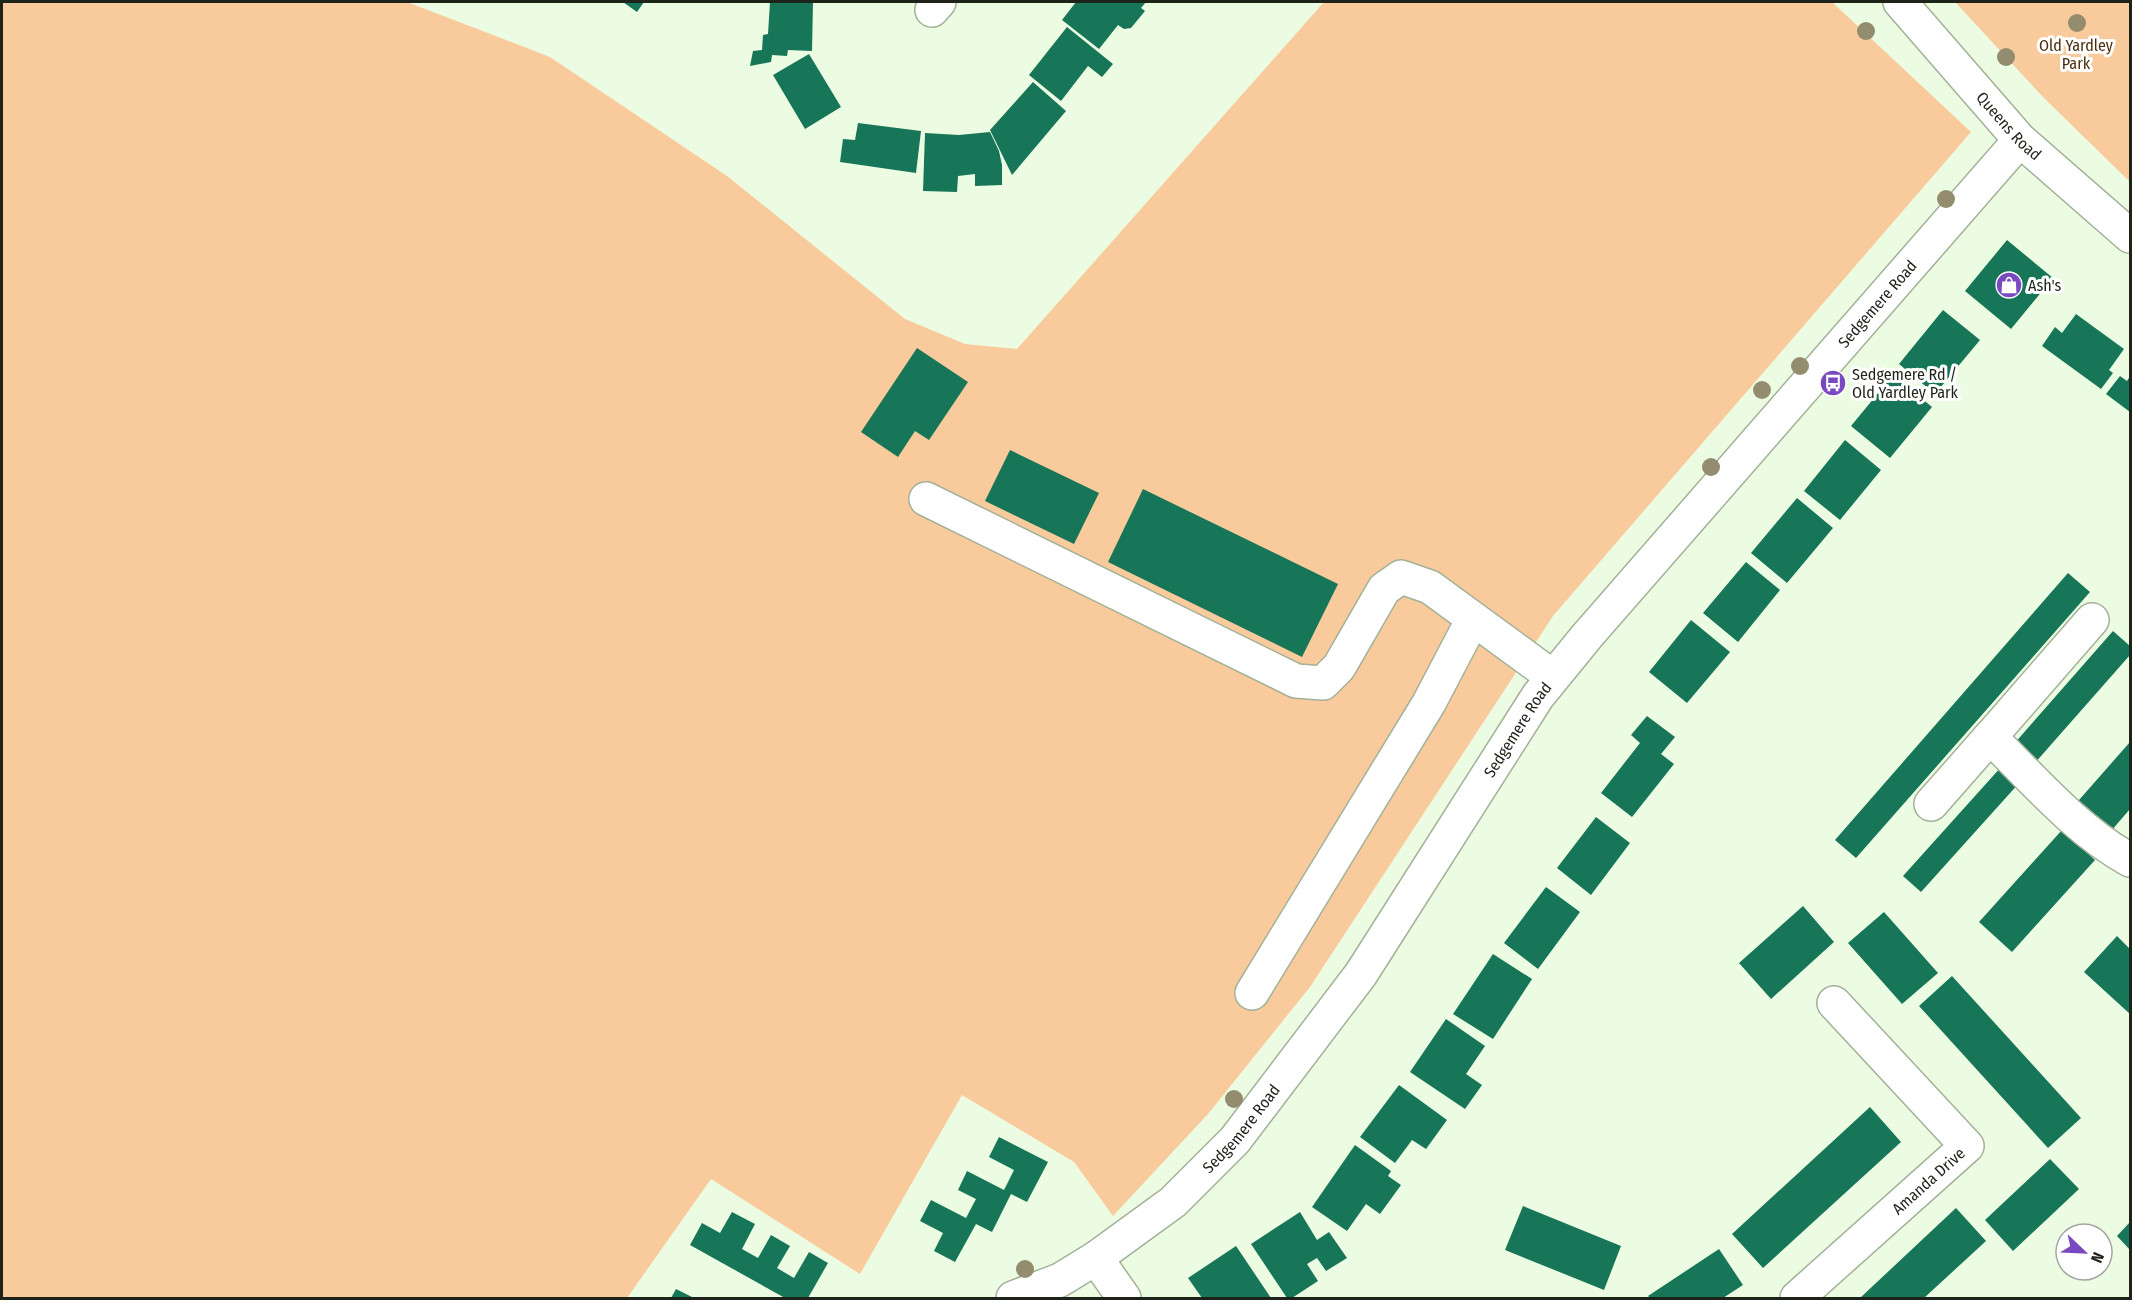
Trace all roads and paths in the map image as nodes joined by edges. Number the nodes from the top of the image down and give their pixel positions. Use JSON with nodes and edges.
{"nodes":[{"id":1,"x":1900,"y":2,"type":"edge"},
{"id":2,"x":2020,"y":140,"type":"junction"},
{"id":3,"x":2130,"y":236,"type":"edge"},
{"id":4,"x":926,"y":500,"type":"dead end"},
{"id":5,"x":1473,"y":619,"type":"junction"},
{"id":6,"x":2092,"y":620,"type":"dead end"},
{"id":7,"x":1553,"y":677,"type":"junction"},
{"id":8,"x":1990,"y":737,"type":"junction"},
{"id":9,"x":1931,"y":804,"type":"dead end"},
{"id":10,"x":2130,"y":860,"type":"edge"},
{"id":11,"x":1252,"y":993,"type":"dead end"},
{"id":12,"x":1834,"y":1003,"type":"dead end"},
{"id":13,"x":1096,"y":1258,"type":"junction"},
{"id":14,"x":1012,"y":1299,"type":"edge"},
{"id":15,"x":1124,"y":1299,"type":"edge"},
{"id":16,"x":1797,"y":1299,"type":"edge"}],
"edges":[{"from":1,"to":2,"type":"street","name":"Queens Road"},
{"from":2,"to":3,"type":"street","name":"Queens Road"},
{"from":2,"to":7,"type":"street","name":"Sedgemere Road"},
{"from":4,"to":5,"type":"street"},
{"from":5,"to":7,"type":"street"},
{"from":5,"to":11,"type":"street"},
{"from":6,"to":8,"type":"street"},
{"from":7,"to":13,"type":"street","name":"Sedgemere Road"},
{"from":8,"to":9,"type":"street"},
{"from":8,"to":10,"type":"street"},
{"from":12,"to":16,"type":"street","name":"Amanda Drive"},
{"from":13,"to":14,"type":"street","name":"Sedgemere Road"},
{"from":13,"to":15,"type":"street"}]}
